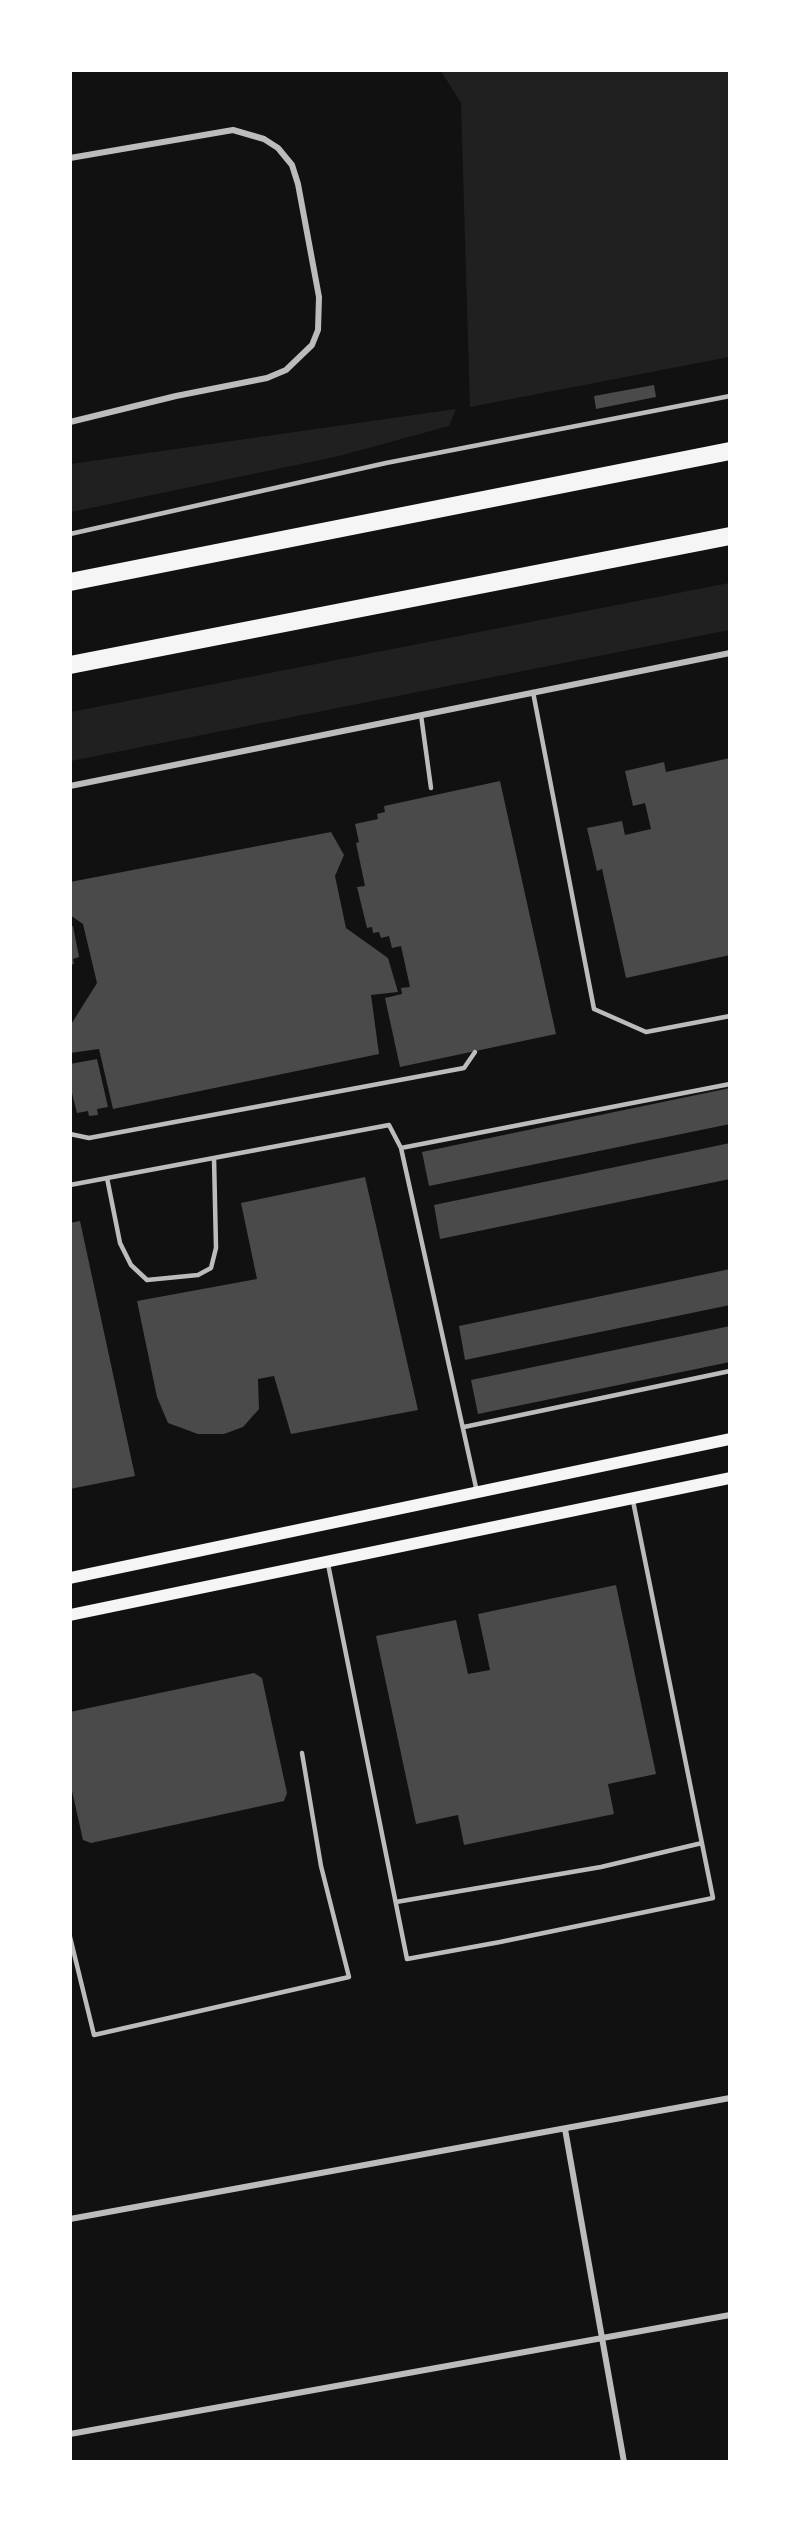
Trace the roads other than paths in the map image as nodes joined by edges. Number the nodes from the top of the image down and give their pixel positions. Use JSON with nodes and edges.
{"nodes":[{"id":1,"x":70,"y":158,"type":"edge"},
{"id":2,"x":729,"y":396,"type":"edge"},
{"id":3,"x":70,"y":422,"type":"edge"},
{"id":4,"x":729,"y":451,"type":"edge"},
{"id":5,"x":70,"y":534,"type":"edge"},
{"id":6,"x":729,"y":536,"type":"edge"},
{"id":7,"x":70,"y":582,"type":"edge"},
{"id":8,"x":729,"y":653,"type":"edge"},
{"id":9,"x":70,"y":666,"type":"edge"},
{"id":10,"x":533,"y":692,"type":"junction"},
{"id":11,"x":421,"y":715,"type":"junction"},
{"id":12,"x":70,"y":786,"type":"edge"},
{"id":13,"x":431,"y":788,"type":"dead end"},
{"id":14,"x":729,"y":1016,"type":"edge"},
{"id":15,"x":476,"y":1052,"type":"dead end"},
{"id":16,"x":729,"y":1084,"type":"edge"},
{"id":17,"x":70,"y":1134,"type":"edge"},
{"id":18,"x":401,"y":1148,"type":"junction"},
{"id":19,"x":214,"y":1158,"type":"junction"},
{"id":20,"x":107,"y":1178,"type":"junction"},
{"id":21,"x":70,"y":1185,"type":"edge"},
{"id":22,"x":729,"y":1371,"type":"edge"},
{"id":23,"x":464,"y":1427,"type":"junction"},
{"id":24,"x":729,"y":1438,"type":"edge"},
{"id":25,"x":729,"y":1478,"type":"edge"},
{"id":26,"x":477,"y":1492,"type":"junction"},
{"id":27,"x":632,"y":1498,"type":"junction"},
{"id":28,"x":327,"y":1561,"type":"junction"},
{"id":29,"x":70,"y":1578,"type":"edge"},
{"id":30,"x":70,"y":1615,"type":"edge"},
{"id":31,"x":302,"y":1753,"type":"dead end"},
{"id":32,"x":702,"y":1843,"type":"junction"},
{"id":33,"x":396,"y":1902,"type":"junction"},
{"id":34,"x":70,"y":1937,"type":"edge"},
{"id":35,"x":729,"y":2098,"type":"edge"},
{"id":36,"x":565,"y":2129,"type":"junction"},
{"id":37,"x":70,"y":2219,"type":"edge"},
{"id":38,"x":729,"y":2315,"type":"edge"},
{"id":39,"x":602,"y":2338,"type":"junction"},
{"id":40,"x":70,"y":2434,"type":"edge"},
{"id":41,"x":624,"y":2462,"type":"edge"}],
"edges":[{"from":1,"to":3,"type":"street"},
{"from":2,"to":5,"type":"lane"},
{"from":4,"to":7,"type":"highway"},
{"from":6,"to":9,"type":"highway"},
{"from":8,"to":10,"type":"street"},
{"from":10,"to":11,"type":"street"},
{"from":10,"to":14,"type":"lane"},
{"from":11,"to":12,"type":"street"},
{"from":11,"to":13,"type":"lane"},
{"from":15,"to":17,"type":"lane"},
{"from":16,"to":18,"type":"lane"},
{"from":18,"to":19,"type":"lane"},
{"from":18,"to":23,"type":"lane"},
{"from":19,"to":20,"type":"lane"},
{"from":19,"to":20,"type":"lane"},
{"from":20,"to":21,"type":"lane"},
{"from":22,"to":23,"type":"lane"},
{"from":23,"to":26,"type":"lane"},
{"from":24,"to":26,"type":"main road"},
{"from":25,"to":27,"type":"main road"},
{"from":26,"to":29,"type":"main road"},
{"from":27,"to":28,"type":"main road"},
{"from":27,"to":32,"type":"lane"},
{"from":28,"to":30,"type":"main road"},
{"from":28,"to":33,"type":"lane"},
{"from":31,"to":34,"type":"lane"},
{"from":32,"to":33,"type":"lane"},
{"from":32,"to":33,"type":"lane"},
{"from":35,"to":36,"type":"street"},
{"from":36,"to":37,"type":"street"},
{"from":36,"to":39,"type":"street"},
{"from":38,"to":39,"type":"street"},
{"from":39,"to":40,"type":"street"},
{"from":39,"to":41,"type":"street"}]}
